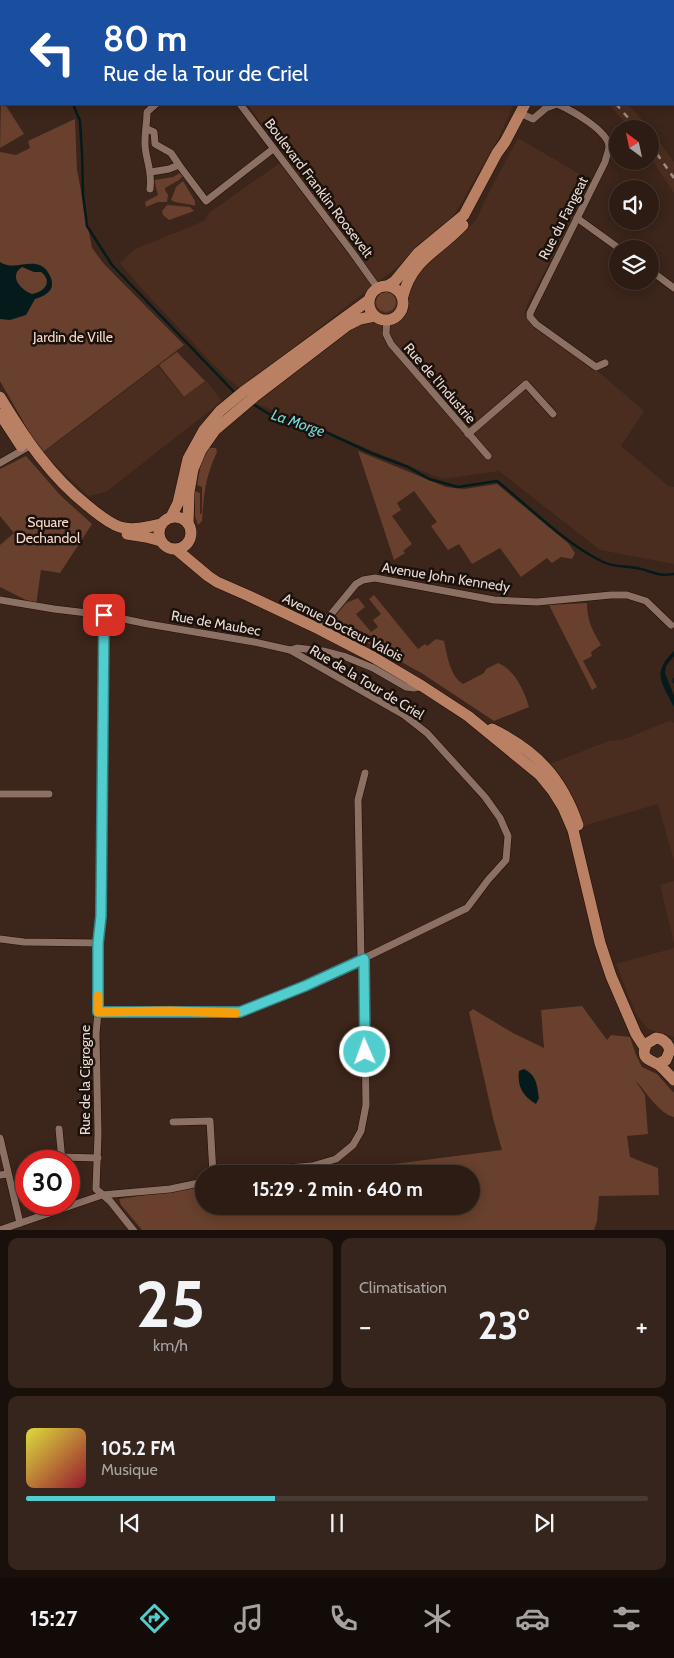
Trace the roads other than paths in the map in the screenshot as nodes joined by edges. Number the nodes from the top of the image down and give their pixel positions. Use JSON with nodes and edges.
{"nodes":[{"id":1,"x":241,"y":105,"type":"edge"},
{"id":2,"x":554,"y":105,"type":"edge"},
{"id":3,"x":560,"y":105,"type":"edge"},
{"id":4,"x":146,"y":106,"type":"edge"},
{"id":5,"x":523,"y":108,"type":"edge"},
{"id":6,"x":147,"y":129,"type":"junction"},
{"id":7,"x":505,"y":142,"type":"junction"},
{"id":8,"x":273,"y":148,"type":"junction"},
{"id":9,"x":179,"y":165,"type":"junction"},
{"id":10,"x":151,"y":172,"type":"junction"},
{"id":11,"x":150,"y":189,"type":"dead end"},
{"id":12,"x":577,"y":218,"type":"junction"},
{"id":13,"x":609,"y":241,"type":"edge"},
{"id":14,"x":659,"y":277,"type":"edge"},
{"id":15,"x":389,"y":285,"type":"junction"},
{"id":16,"x":377,"y":287,"type":"junction"},
{"id":17,"x":674,"y":288,"type":"edge"},
{"id":18,"x":402,"y":296,"type":"junction"},
{"id":19,"x":368,"y":300,"type":"junction"},
{"id":20,"x":374,"y":316,"type":"junction"},
{"id":21,"x":387,"y":320,"type":"junction"},
{"id":22,"x":605,"y":362,"type":"dead end"},
{"id":23,"x":0,"y":397,"type":"edge"},
{"id":24,"x":0,"y":414,"type":"edge"},
{"id":25,"x":553,"y":414,"type":"dead end"},
{"id":26,"x":468,"y":434,"type":"junction"},
{"id":27,"x":27,"y":447,"type":"junction"},
{"id":28,"x":488,"y":456,"type":"dead end"},
{"id":29,"x":0,"y":463,"type":"edge"},
{"id":30,"x":166,"y":521,"type":"junction"},
{"id":31,"x":188,"y":523,"type":"junction"},
{"id":32,"x":191,"y":539,"type":"junction"},
{"id":33,"x":161,"y":541,"type":"junction"},
{"id":34,"x":177,"y":550,"type":"junction"},
{"id":35,"x":201,"y":570,"type":"junction"},
{"id":36,"x":0,"y":600,"type":"edge"},
{"id":37,"x":104,"y":615,"type":"junction"},
{"id":38,"x":671,"y":625,"type":"dead end"},
{"id":39,"x":319,"y":629,"type":"junction"},
{"id":40,"x":290,"y":650,"type":"junction"},
{"id":41,"x":422,"y":686,"type":"junction"},
{"id":42,"x":365,"y":772,"type":"dead end"},
{"id":43,"x":0,"y":794,"type":"edge"},
{"id":44,"x":49,"y":794,"type":"dead end"},
{"id":45,"x":0,"y":939,"type":"edge"},
{"id":46,"x":98,"y":943,"type":"junction"},
{"id":47,"x":363,"y":960,"type":"junction"},
{"id":48,"x":98,"y":1012,"type":"junction"},
{"id":49,"x":629,"y":1015,"type":"junction"},
{"id":50,"x":664,"y":1038,"type":"edge"},
{"id":51,"x":645,"y":1048,"type":"junction"},
{"id":52,"x":671,"y":1050,"type":"edge"},
{"id":53,"x":658,"y":1064,"type":"junction"},
{"id":54,"x":674,"y":1072,"type":"edge"},
{"id":55,"x":674,"y":1080,"type":"edge"},
{"id":56,"x":173,"y":1122,"type":"dead end"},
{"id":57,"x":60,"y":1129,"type":"dead end"},
{"id":58,"x":0,"y":1138,"type":"edge"},
{"id":59,"x":61,"y":1150,"type":"edge"},
{"id":60,"x":80,"y":1158,"type":"edge"},
{"id":61,"x":98,"y":1158,"type":"junction"},
{"id":62,"x":212,"y":1165,"type":"edge"},
{"id":63,"x":315,"y":1165,"type":"edge"},
{"id":64,"x":8,"y":1174,"type":"junction"},
{"id":65,"x":0,"y":1175,"type":"edge"},
{"id":66,"x":195,"y":1184,"type":"edge"},
{"id":67,"x":102,"y":1196,"type":"junction"},
{"id":68,"x":20,"y":1223,"type":"junction"},
{"id":69,"x":0,"y":1230,"type":"edge"},
{"id":70,"x":134,"y":1230,"type":"edge"}],
"edges":[{"from":1,"to":8,"type":"street","name":"Boulevard Franklin Roosevelt"},
{"from":2,"to":5,"type":"street","name":"Rue du Fangeat"},
{"from":3,"to":12,"type":"street","name":"Rue du Fangeat"},
{"from":4,"to":6,"type":"street"},
{"from":5,"to":7,"type":"main road"},
{"from":6,"to":9,"type":"street"},
{"from":6,"to":10,"type":"street"},
{"from":7,"to":15,"type":"main road"},
{"from":7,"to":18,"type":"main road"},
{"from":8,"to":9,"type":"street"},
{"from":8,"to":16,"type":"street","name":"Boulevard Franklin Roosevelt"},
{"from":9,"to":10,"type":"street"},
{"from":10,"to":11,"type":"street"},
{"from":12,"to":13,"type":"street"},
{"from":12,"to":22,"type":"street","name":"Rue du Fangeat"},
{"from":14,"to":17,"type":"street"},
{"from":15,"to":16,"type":"main road"},
{"from":15,"to":18,"type":"main road"},
{"from":16,"to":19,"type":"main road"},
{"from":18,"to":21,"type":"main road"},
{"from":19,"to":20,"type":"main road"},
{"from":19,"to":30,"type":"main road"},
{"from":20,"to":21,"type":"main road"},
{"from":20,"to":31,"type":"main road"},
{"from":21,"to":26,"type":"street","name":"Rue de l'Industrie"},
{"from":23,"to":27,"type":"main road"},
{"from":24,"to":27,"type":"main road"},
{"from":25,"to":26,"type":"street"},
{"from":26,"to":28,"type":"street","name":"Rue de l'Industrie"},
{"from":27,"to":29,"type":"street"},
{"from":27,"to":30,"type":"main road"},
{"from":27,"to":33,"type":"main road"},
{"from":30,"to":31,"type":"main road"},
{"from":30,"to":33,"type":"main road"},
{"from":31,"to":32,"type":"main road"},
{"from":32,"to":34,"type":"main road"},
{"from":32,"to":35,"type":"main road"},
{"from":33,"to":34,"type":"main road"},
{"from":34,"to":35,"type":"main road","name":"Avenue Docteur Valois"},
{"from":35,"to":39,"type":"main road","name":"Avenue Docteur Valois"},
{"from":36,"to":37,"type":"street","name":"Rue de Maubec"},
{"from":37,"to":40,"type":"street","name":"Rue de Maubec"},
{"from":37,"to":46,"type":"street","name":"Rue de la Cigrogne"},
{"from":38,"to":39,"type":"street","name":"Avenue John Kennedy"},
{"from":39,"to":41,"type":"main road","name":"Avenue Docteur Valois"},
{"from":40,"to":41,"type":"street","name":"Rue de Maubec"},
{"from":40,"to":47,"type":"street","name":"Rue de la Tour de Criel"},
{"from":41,"to":49,"type":"main road","name":"Avenue Docteur Valois"},
{"from":42,"to":47,"type":"street"},
{"from":43,"to":44,"type":"street"},
{"from":45,"to":46,"type":"street"},
{"from":46,"to":48,"type":"street","name":"Rue de la Cigrogne"},
{"from":47,"to":48,"type":"street","name":"Rue de la Tour de Criel"},
{"from":47,"to":63,"type":"street"},
{"from":48,"to":61,"type":"street","name":"Rue de la Cigrogne"},
{"from":49,"to":50,"type":"main road","name":"Avenue Docteur Valois"},
{"from":49,"to":51,"type":"main road","name":"Avenue Docteur Valois"},
{"from":50,"to":51,"type":"main road"},
{"from":50,"to":52,"type":"main road"},
{"from":51,"to":53,"type":"main road"},
{"from":52,"to":53,"type":"main road"},
{"from":52,"to":54,"type":"main road"},
{"from":53,"to":55,"type":"main road"},
{"from":56,"to":62,"type":"street"},
{"from":57,"to":59,"type":"street"},
{"from":58,"to":64,"type":"street"},
{"from":60,"to":61,"type":"street"},
{"from":61,"to":67,"type":"street","name":"Rue de la Cigrogne"},
{"from":64,"to":65,"type":"street"},
{"from":64,"to":68,"type":"street"},
{"from":66,"to":67,"type":"street"},
{"from":67,"to":68,"type":"street"},
{"from":67,"to":70,"type":"street"},
{"from":68,"to":69,"type":"street"}]}
